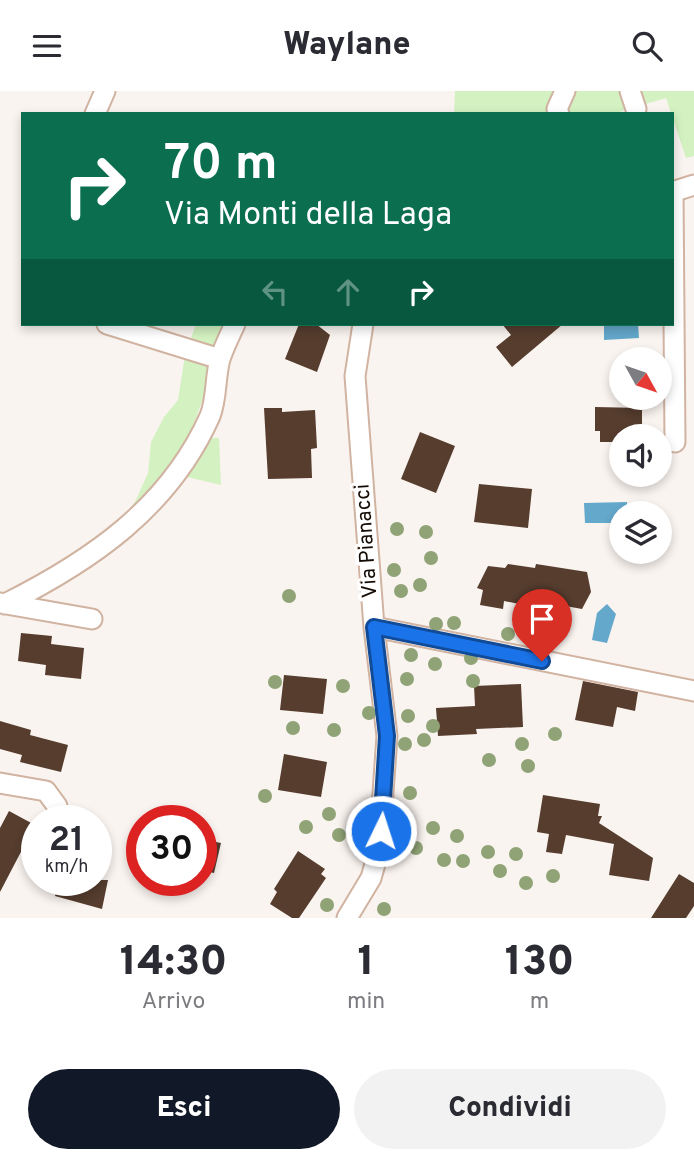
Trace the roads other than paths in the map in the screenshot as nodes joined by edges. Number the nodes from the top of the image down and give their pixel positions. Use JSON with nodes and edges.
{"nodes":[{"id":1,"x":105,"y":91,"type":"edge"},
{"id":2,"x":565,"y":91,"type":"edge"},
{"id":3,"x":96,"y":112,"type":"edge"},
{"id":4,"x":558,"y":112,"type":"edge"},
{"id":5,"x":694,"y":185,"type":"edge"},
{"id":6,"x":674,"y":191,"type":"edge"},
{"id":7,"x":113,"y":326,"type":"edge"},
{"id":8,"x":233,"y":326,"type":"edge"},
{"id":9,"x":363,"y":326,"type":"edge"},
{"id":10,"x":674,"y":326,"type":"edge"},
{"id":11,"x":220,"y":359,"type":"junction"},
{"id":12,"x":675,"y":442,"type":"dead end"},
{"id":13,"x":2,"y":604,"type":"edge"},
{"id":14,"x":92,"y":619,"type":"dead end"},
{"id":15,"x":374,"y":627,"type":"junction"},
{"id":16,"x":694,"y":691,"type":"edge"},
{"id":17,"x":0,"y":783,"type":"edge"},
{"id":18,"x":56,"y":805,"type":"edge"},
{"id":19,"x":347,"y":918,"type":"edge"}],
"edges":[{"from":1,"to":3,"type":"street"},
{"from":2,"to":4,"type":"street"},
{"from":5,"to":6,"type":"street"},
{"from":7,"to":11,"type":"street"},
{"from":8,"to":11,"type":"street"},
{"from":9,"to":15,"type":"street","name":"Via Pianacci"},
{"from":10,"to":12,"type":"street"},
{"from":11,"to":13,"type":"street"},
{"from":13,"to":14,"type":"street"},
{"from":15,"to":16,"type":"street"},
{"from":15,"to":19,"type":"street","name":"Via Pianacci"},
{"from":17,"to":18,"type":"street"}]}
